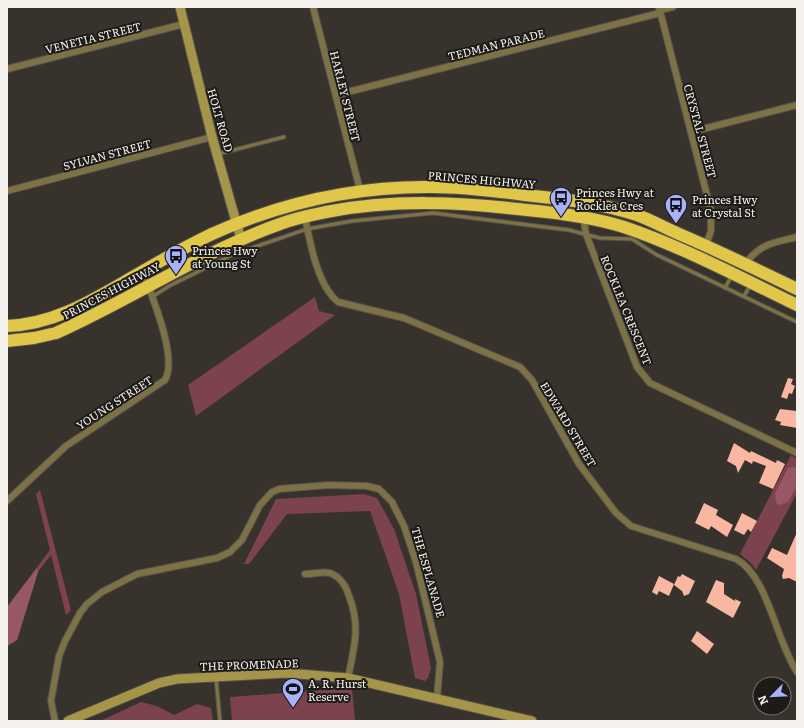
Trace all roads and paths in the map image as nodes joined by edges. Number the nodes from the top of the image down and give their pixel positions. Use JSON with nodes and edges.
{"nodes":[{"id":1,"x":180,"y":7,"type":"edge"},
{"id":2,"x":313,"y":7,"type":"edge"},
{"id":3,"x":673,"y":7,"type":"edge"},
{"id":4,"x":660,"y":10,"type":"edge"},
{"id":5,"x":184,"y":24,"type":"junction"},
{"id":6,"x":7,"y":69,"type":"edge"},
{"id":7,"x":336,"y":95,"type":"junction"},
{"id":8,"x":797,"y":105,"type":"edge"},
{"id":9,"x":691,"y":132,"type":"junction"},
{"id":10,"x":212,"y":137,"type":"junction"},
{"id":11,"x":284,"y":137,"type":"dead end"},
{"id":12,"x":218,"y":154,"type":"junction"},
{"id":13,"x":360,"y":190,"type":"junction"},
{"id":14,"x":7,"y":191,"type":"edge"},
{"id":15,"x":585,"y":202,"type":"junction"},
{"id":16,"x":305,"y":216,"type":"junction"},
{"id":17,"x":583,"y":216,"type":"junction"},
{"id":18,"x":236,"y":224,"type":"junction"},
{"id":19,"x":308,"y":229,"type":"junction"},
{"id":20,"x":586,"y":234,"type":"junction"},
{"id":21,"x":797,"y":237,"type":"edge"},
{"id":22,"x":241,"y":239,"type":"junction"},
{"id":23,"x":706,"y":246,"type":"junction"},
{"id":24,"x":699,"y":259,"type":"junction"},
{"id":25,"x":745,"y":264,"type":"junction"},
{"id":26,"x":142,"y":271,"type":"junction"},
{"id":27,"x":732,"y":275,"type":"junction"},
{"id":28,"x":751,"y":284,"type":"junction"},
{"id":29,"x":148,"y":286,"type":"junction"},
{"id":30,"x":725,"y":288,"type":"junction"},
{"id":31,"x":797,"y":289,"type":"edge"},
{"id":32,"x":744,"y":296,"type":"junction"},
{"id":33,"x":152,"y":297,"type":"junction"},
{"id":34,"x":797,"y":305,"type":"edge"},
{"id":35,"x":797,"y":322,"type":"edge"},
{"id":36,"x":7,"y":326,"type":"edge"},
{"id":37,"x":7,"y":341,"type":"edge"},
{"id":38,"x":797,"y":453,"type":"edge"},
{"id":39,"x":7,"y":501,"type":"edge"},
{"id":40,"x":305,"y":574,"type":"dead end"},
{"id":41,"x":797,"y":672,"type":"edge"},
{"id":42,"x":216,"y":676,"type":"junction"},
{"id":43,"x":348,"y":678,"type":"junction"},
{"id":44,"x":437,"y":698,"type":"junction"},
{"id":45,"x":55,"y":721,"type":"edge"},
{"id":46,"x":68,"y":721,"type":"edge"},
{"id":47,"x":220,"y":721,"type":"edge"},
{"id":48,"x":532,"y":721,"type":"edge"}],
"edges":[{"from":1,"to":5,"type":"street","name":"HOLT ROAD"},
{"from":2,"to":7,"type":"street","name":"HARLEY STREET"},
{"from":3,"to":4,"type":"street","name":"TEDMAN PARADE"},
{"from":4,"to":7,"type":"street","name":"TEDMAN PARADE"},
{"from":4,"to":9,"type":"street","name":"CRYSTAL STREET"},
{"from":5,"to":6,"type":"street","name":"VENETIA STREET"},
{"from":5,"to":10,"type":"street","name":"HOLT ROAD"},
{"from":7,"to":13,"type":"street","name":"HARLEY STREET"},
{"from":8,"to":9,"type":"street"},
{"from":9,"to":23,"type":"street","name":"CRYSTAL STREET"},
{"from":10,"to":12,"type":"street","name":"HOLT ROAD"},
{"from":10,"to":14,"type":"street","name":"SYLVAN STREET"},
{"from":11,"to":12,"type":"lane"},
{"from":12,"to":18,"type":"street","name":"HOLT ROAD"},
{"from":13,"to":15,"type":"highway","name":"PRINCES HIGHWAY"},
{"from":13,"to":18,"type":"highway","name":"PRINCES HIGHWAY"},
{"from":15,"to":17,"type":"street","name":"ROCKLEA CRESCENT"},
{"from":15,"to":23,"type":"highway","name":"PRINCES HIGHWAY"},
{"from":16,"to":17,"type":"highway","name":"PRINCES HIGHWAY"},
{"from":16,"to":19,"type":"street","name":"EDWARD STREET"},
{"from":16,"to":22,"type":"highway","name":"PRINCES HIGHWAY"},
{"from":17,"to":20,"type":"street","name":"ROCKLEA CRESCENT"},
{"from":17,"to":24,"type":"highway","name":"PRINCES HIGHWAY"},
{"from":18,"to":22,"type":"street","name":"HOLT ROAD"},
{"from":18,"to":26,"type":"highway","name":"PRINCES HIGHWAY"},
{"from":19,"to":20,"type":"lane"},
{"from":19,"to":33,"type":"lane"},
{"from":19,"to":41,"type":"street","name":"EDWARD STREET"},
{"from":20,"to":30,"type":"lane"},
{"from":20,"to":38,"type":"street","name":"ROCKLEA CRESCENT"},
{"from":21,"to":25,"type":"street"},
{"from":22,"to":29,"type":"highway","name":"PRINCES HIGHWAY"},
{"from":23,"to":24,"type":"street","name":"CRYSTAL STREET"},
{"from":23,"to":25,"type":"highway","name":"PRINCES HIGHWAY"},
{"from":24,"to":27,"type":"highway","name":"PRINCES HIGHWAY"},
{"from":25,"to":31,"type":"highway","name":"PRINCES HIGHWAY"},
{"from":26,"to":29,"type":"street","name":"YOUNG STREET"},
{"from":26,"to":36,"type":"highway","name":"PRINCES HIGHWAY"},
{"from":27,"to":28,"type":"highway","name":"PRINCES HIGHWAY"},
{"from":27,"to":30,"type":"lane"},
{"from":28,"to":32,"type":"lane"},
{"from":28,"to":34,"type":"highway","name":"PRINCES HIGHWAY"},
{"from":29,"to":33,"type":"street","name":"YOUNG STREET"},
{"from":29,"to":37,"type":"highway","name":"PRINCES HIGHWAY"},
{"from":30,"to":32,"type":"lane"},
{"from":32,"to":35,"type":"lane"},
{"from":33,"to":39,"type":"street","name":"YOUNG STREET"},
{"from":40,"to":43,"type":"street"},
{"from":42,"to":43,"type":"street","name":"THE PROMENADE"},
{"from":42,"to":46,"type":"street","name":"THE PROMENADE"},
{"from":42,"to":47,"type":"lane"},
{"from":43,"to":44,"type":"street","name":"THE PROMENADE"},
{"from":44,"to":45,"type":"street","name":"THE ESPLANADE"},
{"from":44,"to":48,"type":"street"}]}
